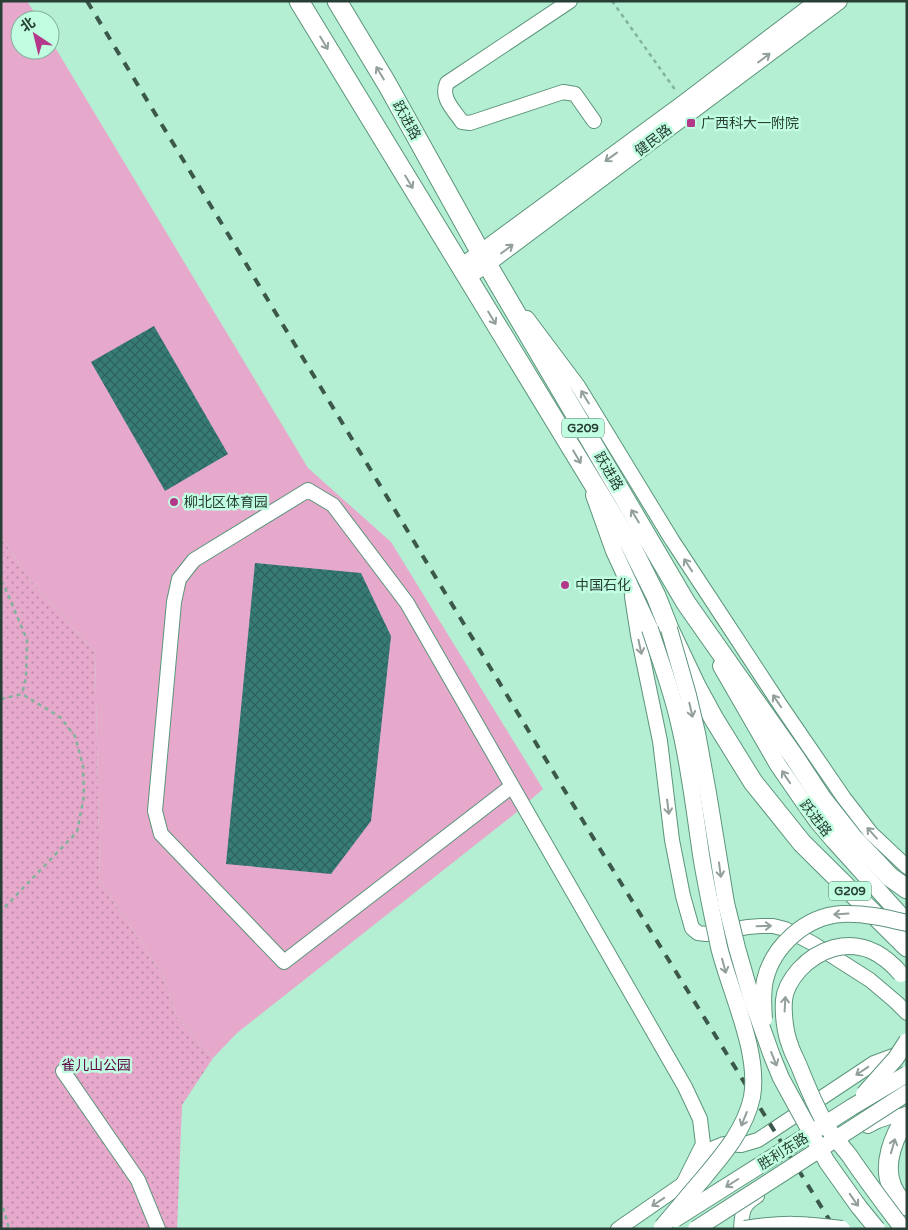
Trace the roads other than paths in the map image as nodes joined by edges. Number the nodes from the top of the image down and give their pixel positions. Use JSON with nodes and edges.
{"nodes":[{"id":1,"x":299,"y":1,"type":"edge"},
{"id":2,"x":337,"y":1,"type":"edge"},
{"id":3,"x":570,"y":1,"type":"edge"},
{"id":4,"x":839,"y":1,"type":"edge"},
{"id":5,"x":810,"y":4,"type":"edge"},
{"id":6,"x":594,"y":121,"type":"dead end"},
{"id":7,"x":484,"y":259,"type":"junction"},
{"id":8,"x":464,"y":272,"type":"junction"},
{"id":9,"x":588,"y":476,"type":"junction"},
{"id":10,"x":629,"y":582,"type":"junction"},
{"id":11,"x":686,"y":603,"type":"junction"},
{"id":12,"x":662,"y":625,"type":"junction"},
{"id":13,"x":512,"y":786,"type":"junction"},
{"id":14,"x":907,"y":867,"type":"edge"},
{"id":15,"x":907,"y":889,"type":"edge"},
{"id":16,"x":907,"y":923,"type":"edge"},
{"id":17,"x":907,"y":947,"type":"edge"},
{"id":18,"x":907,"y":983,"type":"edge"},
{"id":19,"x":907,"y":1013,"type":"edge"},
{"id":20,"x":764,"y":1033,"type":"junction"},
{"id":21,"x":907,"y":1041,"type":"edge"},
{"id":22,"x":907,"y":1052,"type":"edge"},
{"id":23,"x":63,"y":1071,"type":"dead end"},
{"id":24,"x":907,"y":1074,"type":"edge"},
{"id":25,"x":907,"y":1093,"type":"edge"},
{"id":26,"x":852,"y":1107,"type":"junction"},
{"id":27,"x":907,"y":1115,"type":"edge"},
{"id":28,"x":683,"y":1184,"type":"junction"},
{"id":29,"x":907,"y":1206,"type":"edge"},
{"id":30,"x":661,"y":1228,"type":"edge"},
{"id":31,"x":158,"y":1229,"type":"edge"},
{"id":32,"x":618,"y":1229,"type":"edge"},
{"id":33,"x":696,"y":1229,"type":"edge"},
{"id":34,"x":741,"y":1229,"type":"edge"},
{"id":35,"x":745,"y":1229,"type":"edge"},
{"id":36,"x":842,"y":1229,"type":"edge"},
{"id":37,"x":876,"y":1229,"type":"edge"},
{"id":38,"x":903,"y":1229,"type":"edge"}],
"edges":[{"from":1,"to":8,"type":"highway","name":"跃进路","number":"G209","one_way":true},
{"from":7,"to":2,"type":"highway","name":"跃进路","number":"G209","one_way":true},
{"from":3,"to":6,"type":"lane"},
{"from":7,"to":4,"type":"main road","name":"健民路","one_way":true},
{"from":5,"to":7,"type":"main road","name":"健民路","one_way":true},
{"from":7,"to":8,"type":"main road","name":"健民路"},
{"from":11,"to":7,"type":"highway","name":"跃进路","number":"G209","one_way":true},
{"from":14,"to":7,"type":"lane","one_way":true},
{"from":8,"to":9,"type":"highway","name":"跃进路","number":"G209","one_way":true},
{"from":9,"to":10,"type":"main road"},
{"from":9,"to":12,"type":"highway","name":"跃进路","number":"G209"},
{"from":10,"to":12,"type":"main road"},
{"from":10,"to":19,"type":"lane","one_way":true},
{"from":11,"to":15,"type":"highway","number":"G209"},
{"from":16,"to":11,"type":"main road","name":"跃进路","one_way":true},
{"from":12,"to":17,"type":"highway","number":"G209","bridge":true},
{"from":12,"to":20,"type":"main road","name":"跃进路","one_way":true,"bridge":true},
{"from":12,"to":30,"type":"main road","one_way":true,"bridge":true},
{"from":13,"to":13,"type":"lane"},
{"from":13,"to":28,"type":"lane"},
{"from":16,"to":20,"type":"main road","one_way":true,"bridge":true},
{"from":38,"to":18,"type":"main road","one_way":true,"bridge":true},
{"from":20,"to":37,"type":"main road","name":"跃进路","one_way":true,"bridge":true},
{"from":21,"to":26,"type":"main road","bridge":true},
{"from":22,"to":28,"type":"lane","one_way":true},
{"from":23,"to":31,"type":"lane"},
{"from":24,"to":26,"type":"main road","name":"胜利东路","bridge":true},
{"from":25,"to":33,"type":"main road","name":"胜利东路","bridge":true},
{"from":26,"to":30,"type":"main road","name":"胜利东路","one_way":true,"bridge":true},
{"from":29,"to":27,"type":"highway","one_way":true},
{"from":27,"to":34,"type":"lane"},
{"from":28,"to":32,"type":"lane","one_way":true},
{"from":35,"to":36,"type":"main road","bridge":true}]}
